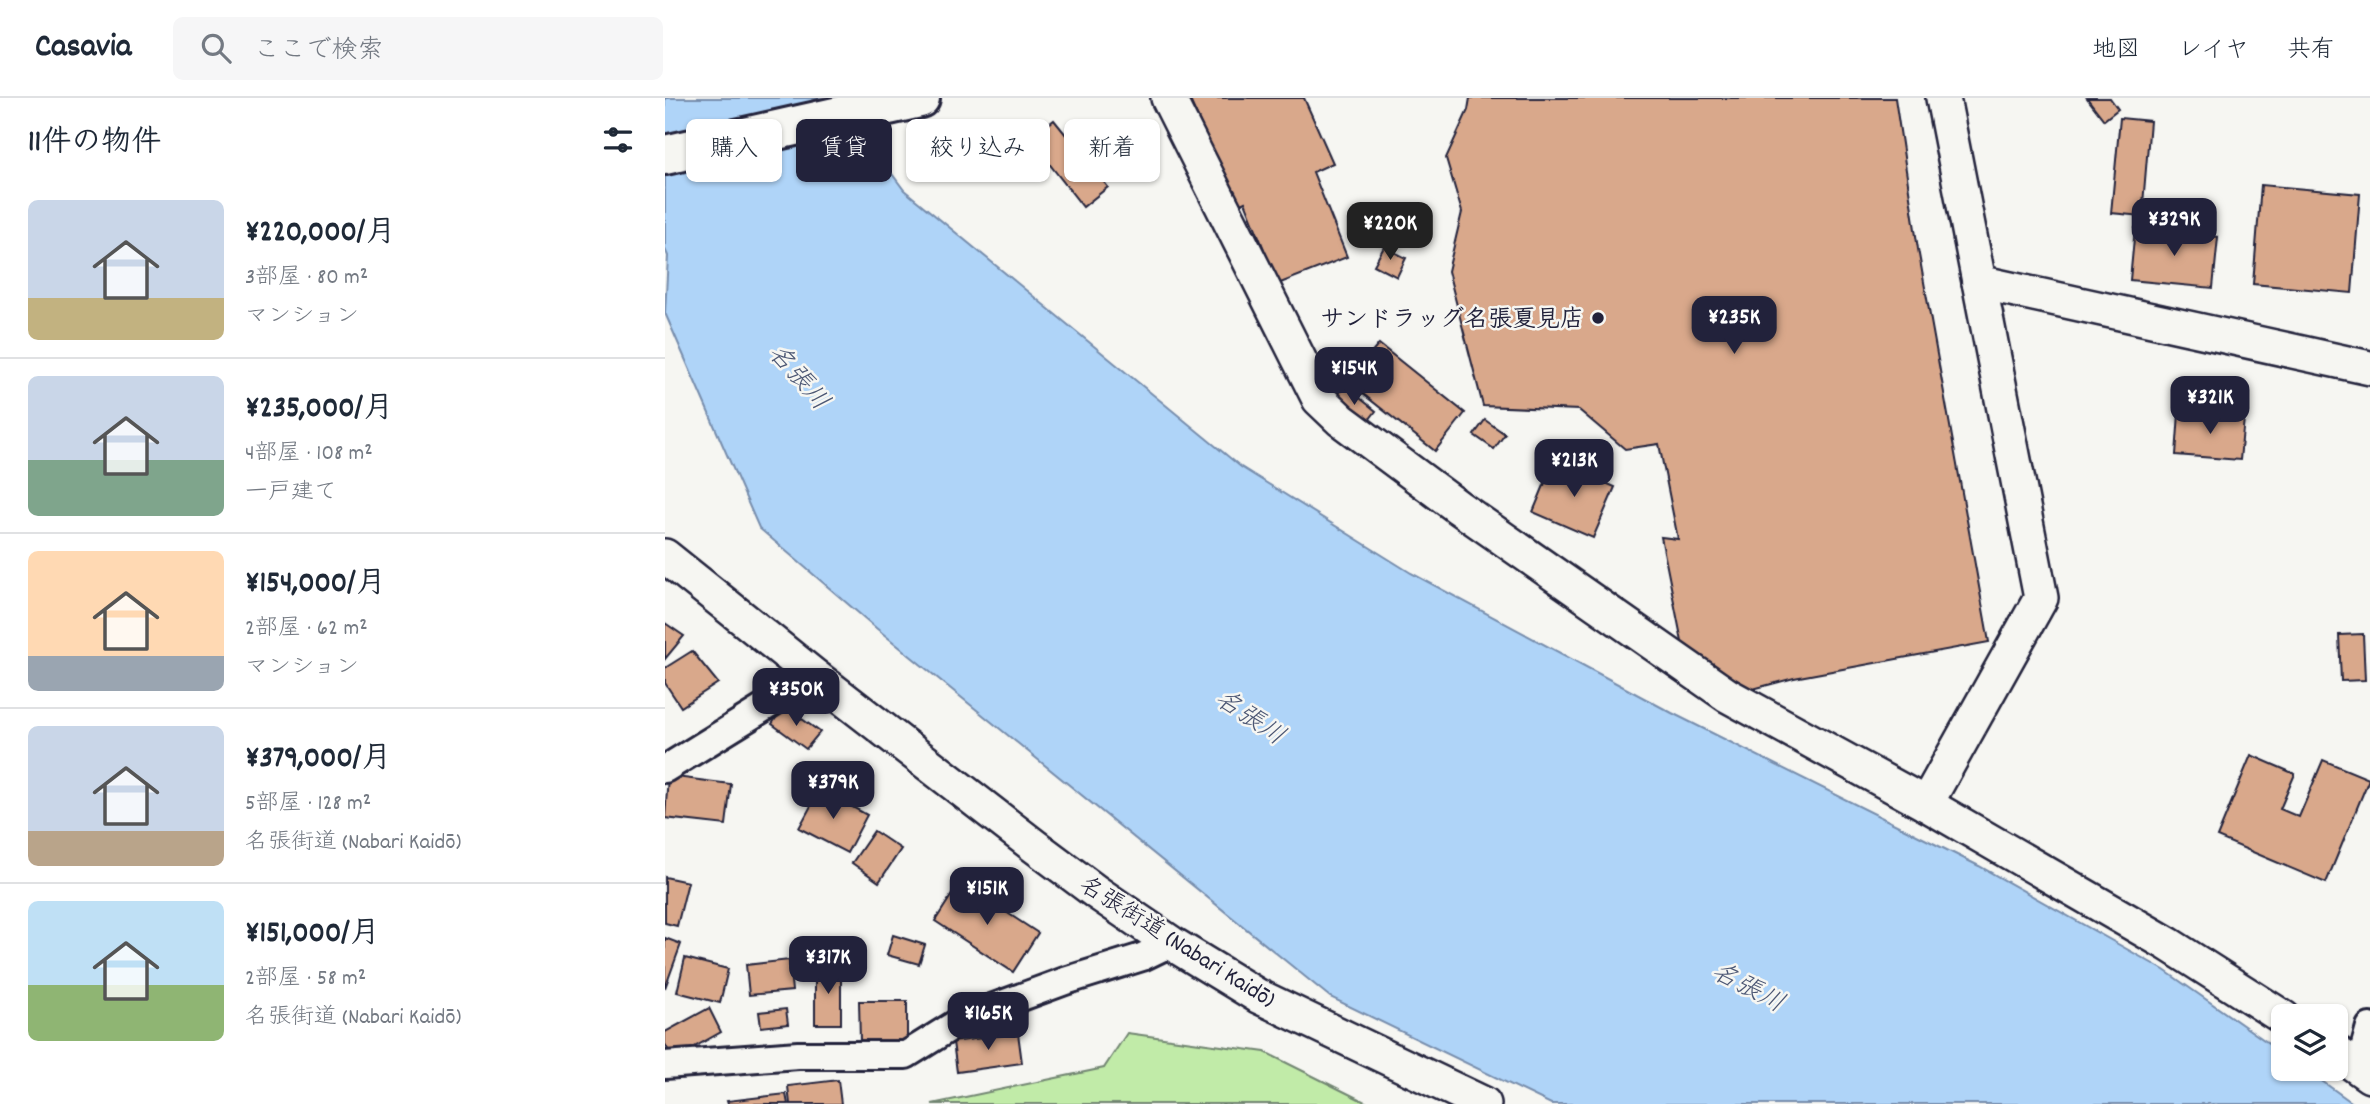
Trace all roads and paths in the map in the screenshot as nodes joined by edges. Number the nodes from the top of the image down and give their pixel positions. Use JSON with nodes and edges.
{"nodes":[{"id":1,"x":920,"y":98,"type":"edge"},
{"id":2,"x":1168,"y":98,"type":"edge"},
{"id":3,"x":1943,"y":98,"type":"edge"},
{"id":4,"x":665,"y":155,"type":"edge"},
{"id":5,"x":1979,"y":282,"type":"junction"},
{"id":6,"x":2370,"y":368,"type":"edge"},
{"id":7,"x":665,"y":556,"type":"edge"},
{"id":8,"x":812,"y":674,"type":"junction"},
{"id":9,"x":665,"y":769,"type":"edge"},
{"id":10,"x":1926,"y":804,"type":"junction"},
{"id":11,"x":1171,"y":943,"type":"junction"},
{"id":12,"x":2271,"y":1010,"type":"edge"},
{"id":13,"x":2370,"y":1027,"type":"edge"},
{"id":14,"x":665,"y":1065,"type":"edge"},
{"id":15,"x":2355,"y":1065,"type":"edge"},
{"id":16,"x":1484,"y":1104,"type":"edge"}],
"edges":[{"from":1,"to":4,"type":"highway"},
{"from":2,"to":10,"type":"street"},
{"from":3,"to":5,"type":"street"},
{"from":5,"to":6,"type":"street"},
{"from":5,"to":10,"type":"street"},
{"from":7,"to":8,"type":"street","name":"名張街道 (Nabari Kaidō)"},
{"from":8,"to":9,"type":"street"},
{"from":8,"to":11,"type":"street","name":"名張街道 (Nabari Kaidō)"},
{"from":10,"to":12,"type":"street"},
{"from":11,"to":14,"type":"street"},
{"from":11,"to":16,"type":"street","name":"名張街道 (Nabari Kaidō)"},
{"from":13,"to":15,"type":"street"}]}
